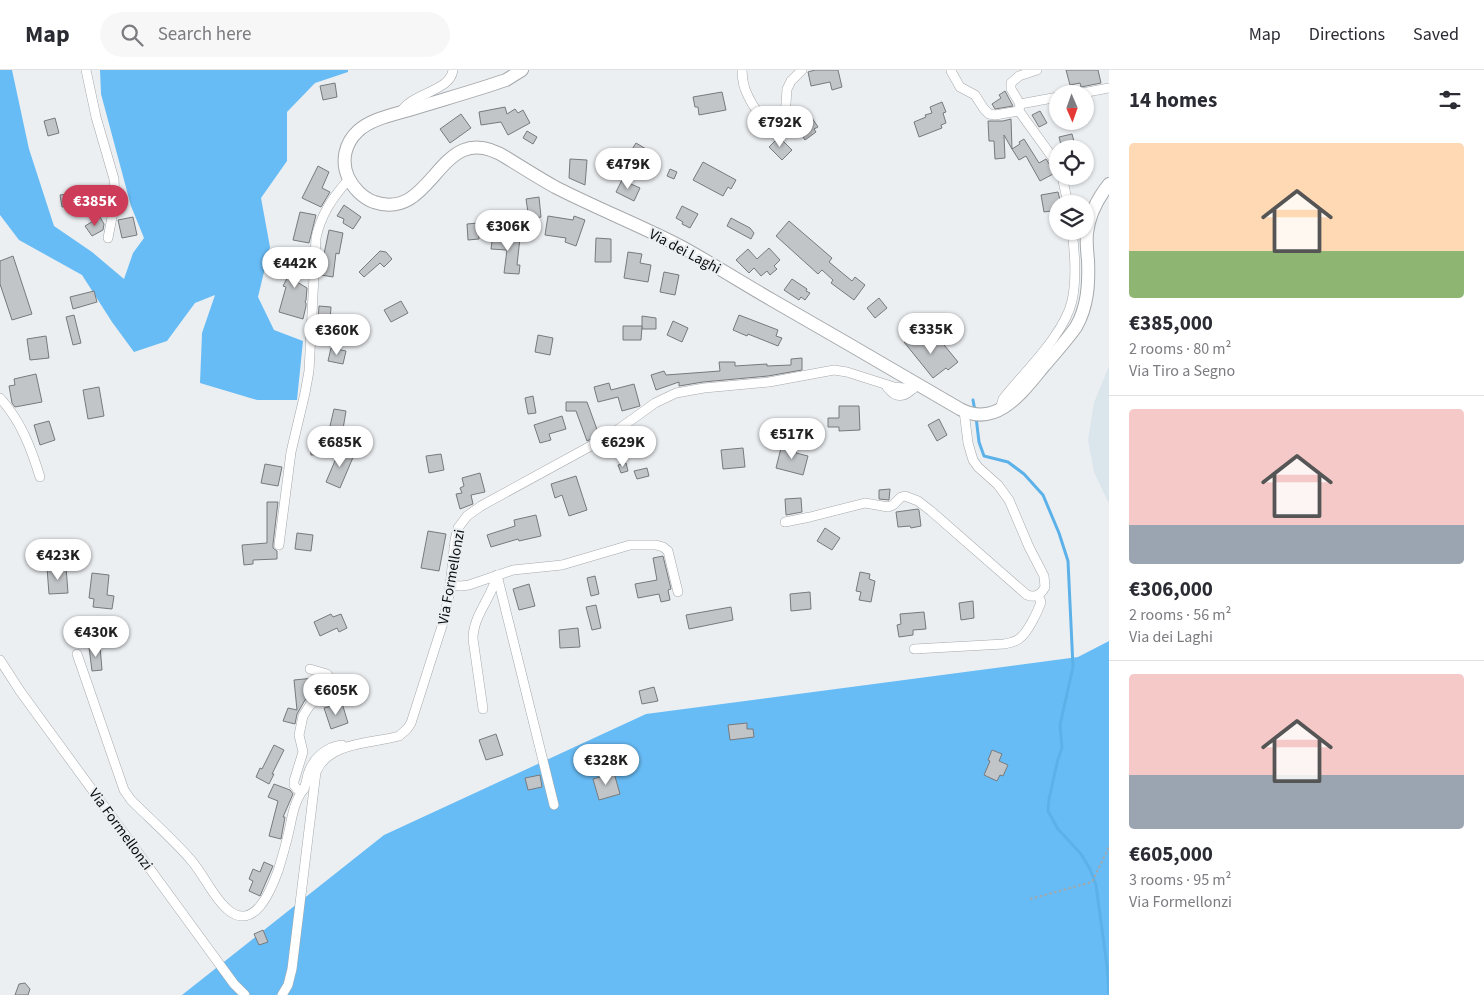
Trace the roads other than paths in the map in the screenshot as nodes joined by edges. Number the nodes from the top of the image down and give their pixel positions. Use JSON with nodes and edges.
{"nodes":[{"id":1,"x":86,"y":70,"type":"edge"},
{"id":2,"x":453,"y":70,"type":"edge"},
{"id":3,"x":522,"y":70,"type":"edge"},
{"id":4,"x":742,"y":70,"type":"edge"},
{"id":5,"x":802,"y":70,"type":"edge"},
{"id":6,"x":1037,"y":70,"type":"edge"},
{"id":7,"x":951,"y":71,"type":"dead end"},
{"id":8,"x":1109,"y":88,"type":"edge"},
{"id":9,"x":1094,"y":91,"type":"edge"},
{"id":10,"x":1049,"y":100,"type":"edge"},
{"id":11,"x":1020,"y":108,"type":"junction"},
{"id":12,"x":400,"y":112,"type":"junction"},
{"id":13,"x":1049,"y":152,"type":"edge"},
{"id":14,"x":349,"y":179,"type":"junction"},
{"id":15,"x":1109,"y":184,"type":"edge"},
{"id":16,"x":108,"y":238,"type":"dead end"},
{"id":17,"x":1073,"y":240,"type":"edge"},
{"id":18,"x":915,"y":386,"type":"junction"},
{"id":19,"x":0,"y":398,"type":"edge"},
{"id":20,"x":1000,"y":410,"type":"junction"},
{"id":21,"x":964,"y":411,"type":"junction"},
{"id":22,"x":40,"y":477,"type":"dead end"},
{"id":23,"x":785,"y":522,"type":"dead end"},
{"id":24,"x":279,"y":544,"type":"dead end"},
{"id":25,"x":497,"y":575,"type":"junction"},
{"id":26,"x":450,"y":585,"type":"junction"},
{"id":27,"x":678,"y":592,"type":"dead end"},
{"id":28,"x":1038,"y":595,"type":"junction"},
{"id":29,"x":914,"y":649,"type":"dead end"},
{"id":30,"x":77,"y":654,"type":"dead end"},
{"id":31,"x":0,"y":660,"type":"edge"},
{"id":32,"x":310,"y":668,"type":"dead end"},
{"id":33,"x":483,"y":708,"type":"dead end"},
{"id":34,"x":350,"y":746,"type":"junction"},
{"id":35,"x":302,"y":791,"type":"junction"},
{"id":36,"x":554,"y":805,"type":"dead end"},
{"id":37,"x":245,"y":995,"type":"edge"},
{"id":38,"x":282,"y":995,"type":"edge"}],
"edges":[{"from":1,"to":16,"type":"street"},
{"from":2,"to":12,"type":"street"},
{"from":3,"to":12,"type":"main road"},
{"from":4,"to":5,"type":"street"},
{"from":6,"to":11,"type":"street"},
{"from":7,"to":11,"type":"street"},
{"from":8,"to":9,"type":"street"},
{"from":10,"to":11,"type":"street"},
{"from":11,"to":13,"type":"street"},
{"from":12,"to":14,"type":"main road"},
{"from":14,"to":18,"type":"main road","name":"Via dei Laghi"},
{"from":14,"to":24,"type":"street"},
{"from":15,"to":20,"type":"main road"},
{"from":17,"to":20,"type":"street"},
{"from":18,"to":21,"type":"main road","name":"Via dei Laghi"},
{"from":18,"to":26,"type":"street","name":"Via Formellonzi"},
{"from":19,"to":22,"type":"street"},
{"from":20,"to":21,"type":"main road","name":"Via dei Laghi"},
{"from":21,"to":28,"type":"street"},
{"from":23,"to":28,"type":"street"},
{"from":25,"to":26,"type":"street"},
{"from":25,"to":27,"type":"street"},
{"from":25,"to":33,"type":"street"},
{"from":25,"to":36,"type":"street"},
{"from":26,"to":34,"type":"street","name":"Via Formellonzi"},
{"from":28,"to":29,"type":"street"},
{"from":30,"to":35,"type":"street"},
{"from":31,"to":37,"type":"street","name":"Via Formellonzi"},
{"from":32,"to":35,"type":"street"},
{"from":34,"to":35,"type":"street"},
{"from":34,"to":38,"type":"street","name":"Via Formellonzi"}]}
